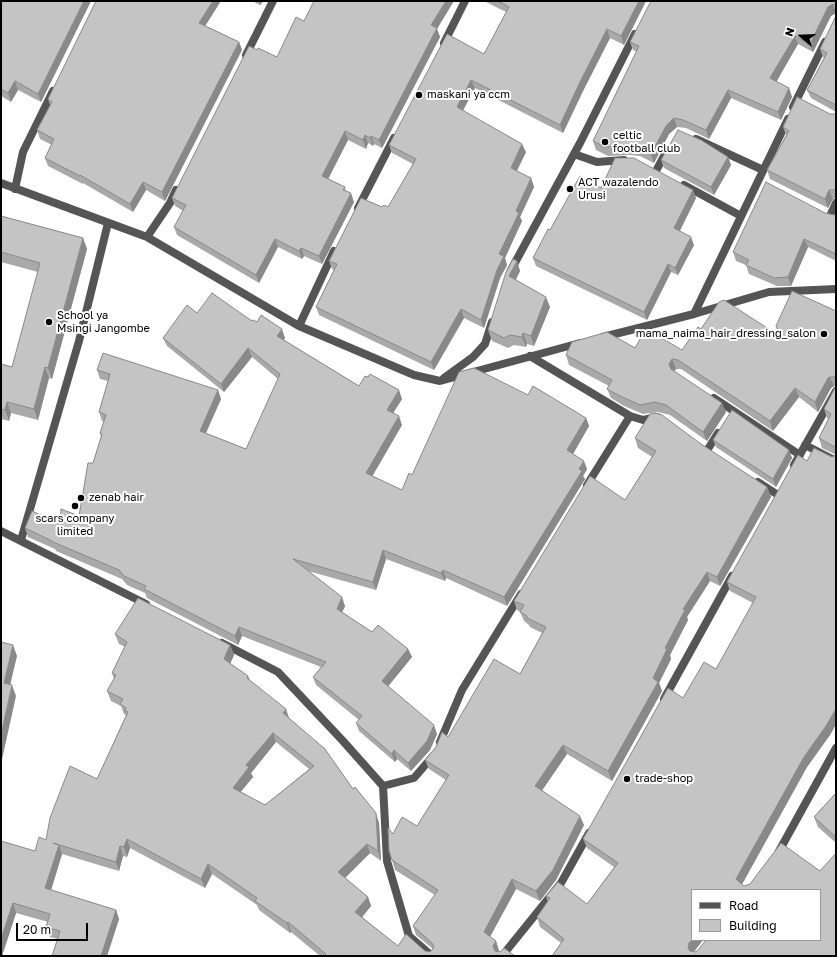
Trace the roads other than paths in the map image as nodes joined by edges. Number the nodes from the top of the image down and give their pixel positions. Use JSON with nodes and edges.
{"nodes":[{"id":1,"x":274,"y":1,"type":"edge"},
{"id":2,"x":466,"y":1,"type":"edge"},
{"id":3,"x":637,"y":30,"type":"edge"},
{"id":4,"x":829,"y":33,"type":"edge"},
{"id":5,"x":440,"y":50,"type":"edge"},
{"id":6,"x":241,"y":64,"type":"edge"},
{"id":7,"x":57,"y":83,"type":"edge"},
{"id":8,"x":397,"y":134,"type":"edge"},
{"id":9,"x":691,"y":136,"type":"edge"},
{"id":10,"x":671,"y":144,"type":"edge"},
{"id":11,"x":574,"y":154,"type":"junction"},
{"id":12,"x":634,"y":160,"type":"edge"},
{"id":13,"x":763,"y":170,"type":"junction"},
{"id":14,"x":656,"y":171,"type":"edge"},
{"id":15,"x":676,"y":181,"type":"edge"},
{"id":16,"x":181,"y":182,"type":"edge"},
{"id":17,"x":1,"y":183,"type":"edge"},
{"id":18,"x":15,"y":189,"type":"junction"},
{"id":19,"x":836,"y":203,"type":"edge"},
{"id":20,"x":354,"y":215,"type":"edge"},
{"id":21,"x":830,"y":215,"type":"edge"},
{"id":22,"x":741,"y":216,"type":"junction"},
{"id":23,"x":108,"y":223,"type":"junction"},
{"id":24,"x":147,"y":237,"type":"junction"},
{"id":25,"x":340,"y":241,"type":"edge"},
{"id":26,"x":505,"y":280,"type":"edge"},
{"id":27,"x":836,"y":289,"type":"edge"},
{"id":28,"x":694,"y":314,"type":"junction"},
{"id":29,"x":494,"y":316,"type":"edge"},
{"id":30,"x":299,"y":326,"type":"junction"},
{"id":31,"x":530,"y":356,"type":"junction"},
{"id":32,"x":440,"y":381,"type":"junction"},
{"id":33,"x":836,"y":390,"type":"edge"},
{"id":34,"x":708,"y":395,"type":"edge"},
{"id":35,"x":630,"y":416,"type":"junction"},
{"id":36,"x":729,"y":417,"type":"junction"},
{"id":37,"x":664,"y":418,"type":"edge"},
{"id":38,"x":805,"y":445,"type":"junction"},
{"id":39,"x":708,"y":449,"type":"edge"},
{"id":40,"x":800,"y":455,"type":"junction"},
{"id":41,"x":836,"y":461,"type":"edge"},
{"id":42,"x":789,"y":475,"type":"edge"},
{"id":43,"x":752,"y":478,"type":"edge"},
{"id":44,"x":582,"y":494,"type":"edge"},
{"id":45,"x":778,"y":495,"type":"edge"},
{"id":46,"x":1,"y":531,"type":"edge"},
{"id":47,"x":20,"y":540,"type":"junction"},
{"id":48,"x":735,"y":571,"type":"edge"},
{"id":49,"x":526,"y":585,"type":"edge"},
{"id":50,"x":152,"y":606,"type":"edge"},
{"id":51,"x":214,"y":639,"type":"edge"},
{"id":52,"x":658,"y":710,"type":"edge"},
{"id":53,"x":836,"y":748,"type":"edge"},
{"id":54,"x":383,"y":786,"type":"junction"},
{"id":55,"x":592,"y":827,"type":"edge"},
{"id":56,"x":771,"y":862,"type":"edge"},
{"id":57,"x":432,"y":956,"type":"edge"},
{"id":58,"x":502,"y":956,"type":"edge"}],
"edges":[{"from":1,"to":6,"type":"street"},
{"from":2,"to":5,"type":"street"},
{"from":3,"to":11,"type":"street"},
{"from":4,"to":13,"type":"street"},
{"from":7,"to":18,"type":"street"},
{"from":8,"to":20,"type":"street"},
{"from":9,"to":13,"type":"street"},
{"from":10,"to":14,"type":"street"},
{"from":11,"to":12,"type":"street"},
{"from":11,"to":26,"type":"street"},
{"from":13,"to":22,"type":"street"},
{"from":15,"to":22,"type":"street"},
{"from":16,"to":24,"type":"street"},
{"from":17,"to":18,"type":"street"},
{"from":18,"to":23,"type":"street"},
{"from":19,"to":21,"type":"street"},
{"from":22,"to":28,"type":"street"},
{"from":23,"to":24,"type":"street"},
{"from":23,"to":47,"type":"street"},
{"from":24,"to":30,"type":"street"},
{"from":25,"to":30,"type":"street"},
{"from":27,"to":28,"type":"street"},
{"from":28,"to":31,"type":"street"},
{"from":29,"to":32,"type":"street"},
{"from":30,"to":32,"type":"street"},
{"from":31,"to":32,"type":"street"},
{"from":31,"to":35,"type":"street"},
{"from":33,"to":38,"type":"street"},
{"from":34,"to":36,"type":"street"},
{"from":35,"to":37,"type":"street"},
{"from":35,"to":44,"type":"street"},
{"from":36,"to":39,"type":"street"},
{"from":36,"to":40,"type":"street"},
{"from":38,"to":40,"type":"street"},
{"from":38,"to":41,"type":"street"},
{"from":40,"to":42,"type":"street"},
{"from":43,"to":45,"type":"street"},
{"from":46,"to":47,"type":"street"},
{"from":47,"to":50,"type":"street"},
{"from":48,"to":52,"type":"street"},
{"from":49,"to":54,"type":"street"},
{"from":51,"to":54,"type":"street"},
{"from":53,"to":56,"type":"street"},
{"from":54,"to":57,"type":"street"},
{"from":55,"to":58,"type":"street"}]}
